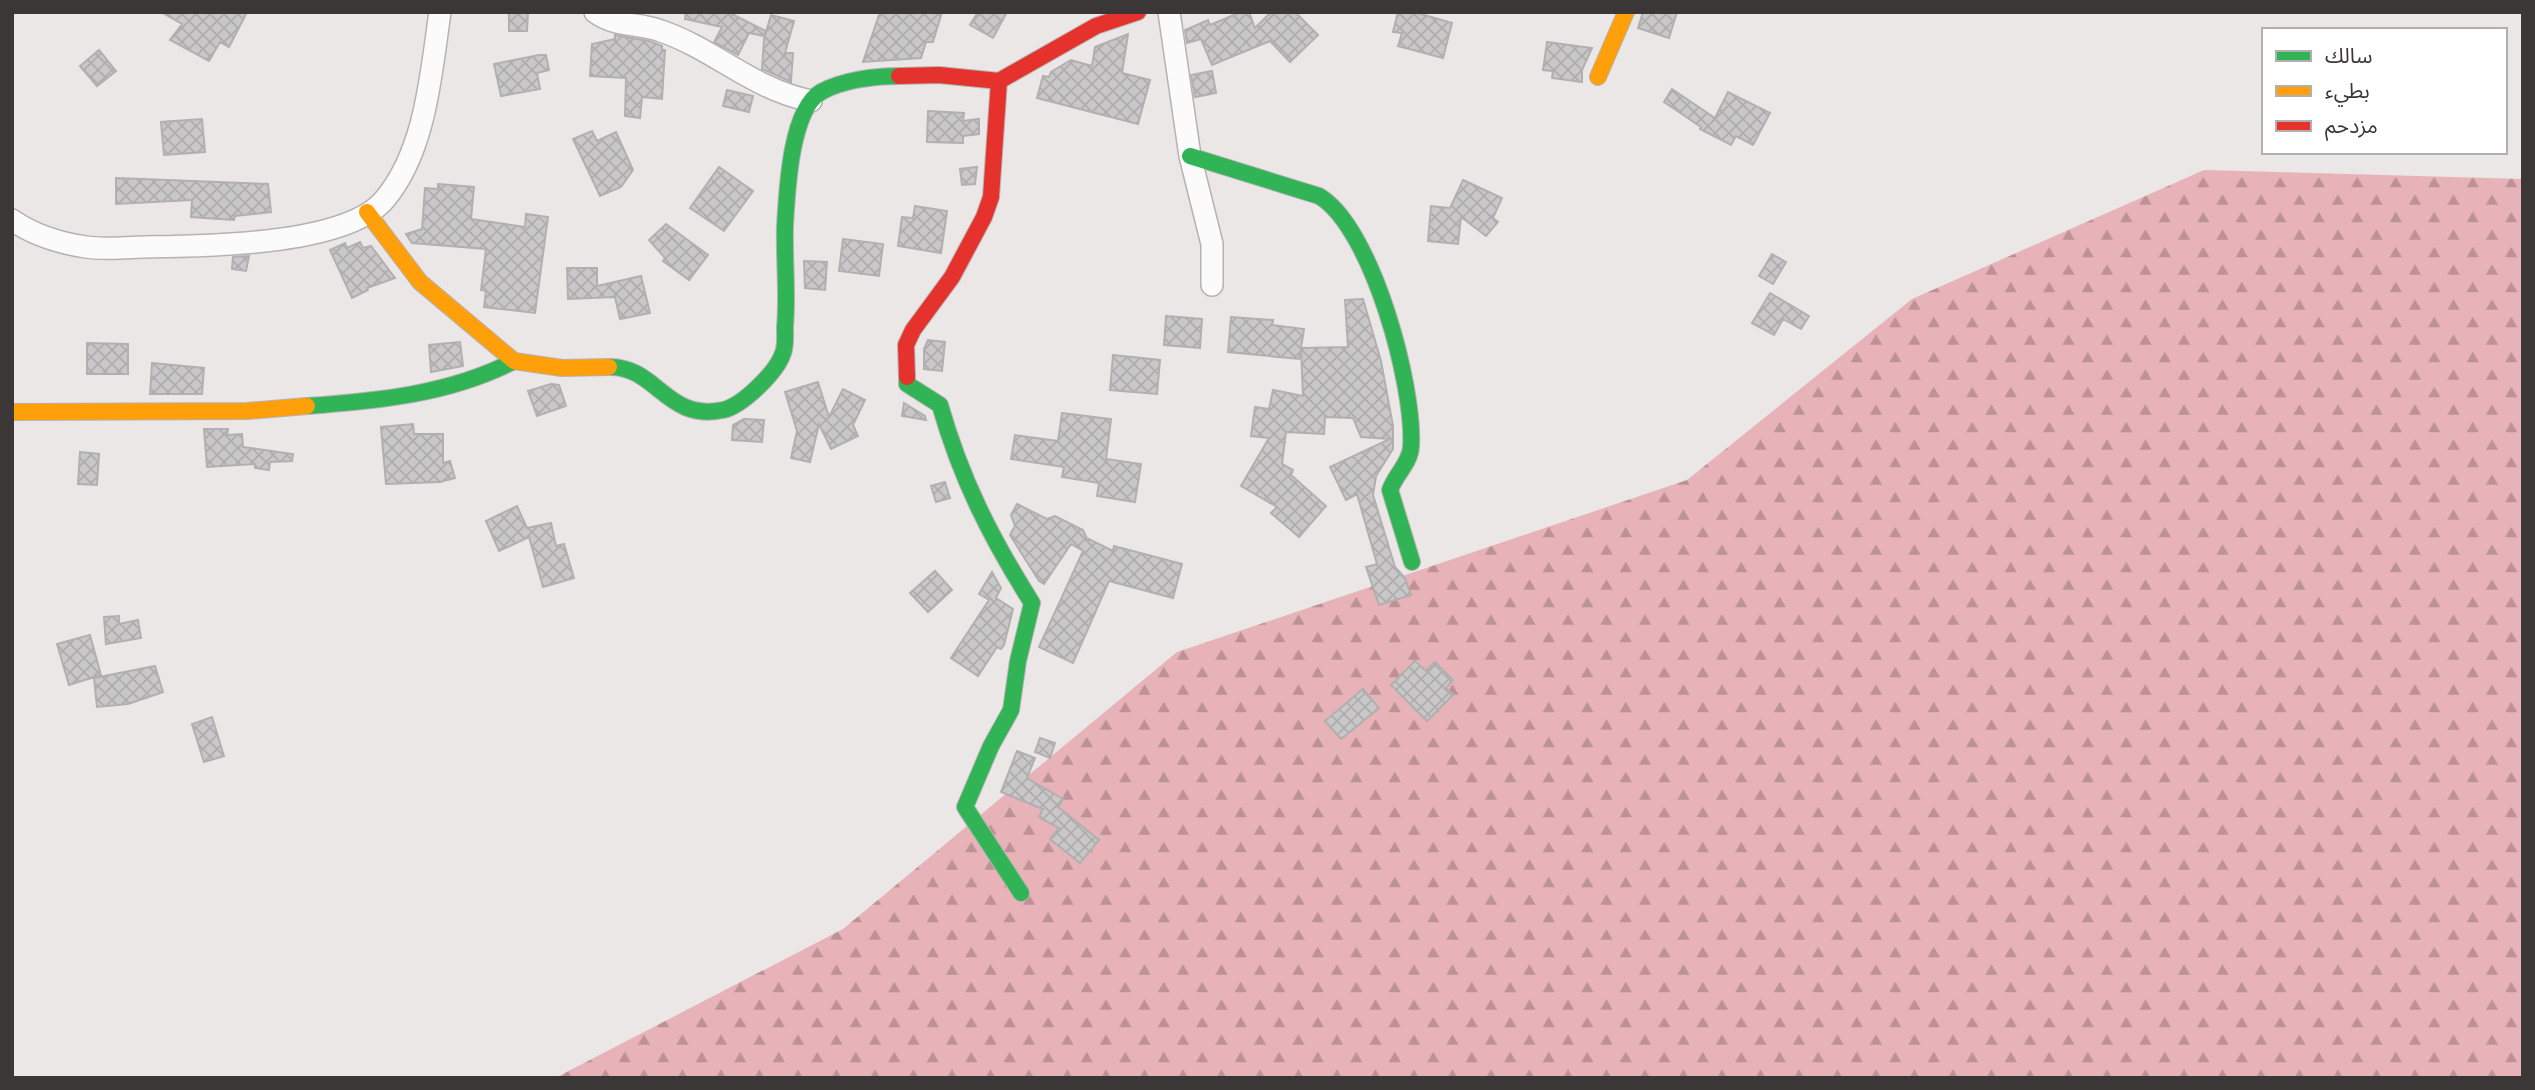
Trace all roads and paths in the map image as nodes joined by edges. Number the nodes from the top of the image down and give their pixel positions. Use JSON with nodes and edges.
{"nodes":[{"id":1,"x":440,"y":12,"type":"edge"},
{"id":2,"x":595,"y":12,"type":"edge"},
{"id":3,"x":1169,"y":12,"type":"edge"},
{"id":4,"x":1626,"y":12,"type":"edge"},
{"id":5,"x":1127,"y":13,"type":"edge"},
{"id":6,"x":1598,"y":77,"type":"dead end"},
{"id":7,"x":999,"y":81,"type":"junction"},
{"id":8,"x":811,"y":101,"type":"junction"},
{"id":9,"x":1190,"y":156,"type":"junction"},
{"id":10,"x":367,"y":212,"type":"junction"},
{"id":11,"x":12,"y":220,"type":"edge"},
{"id":12,"x":1212,"y":285,"type":"dead end"},
{"id":13,"x":514,"y":361,"type":"junction"},
{"id":14,"x":12,"y":412,"type":"edge"},
{"id":15,"x":1412,"y":562,"type":"dead end"},
{"id":16,"x":1021,"y":893,"type":"dead end"}],
"edges":[{"from":1,"to":10,"type":"street"},
{"from":2,"to":8,"type":"street"},
{"from":3,"to":9,"type":"street"},
{"from":4,"to":6,"type":"street"},
{"from":5,"to":7,"type":"street"},
{"from":7,"to":8,"type":"street"},
{"from":7,"to":16,"type":"street"},
{"from":8,"to":13,"type":"street"},
{"from":9,"to":12,"type":"street"},
{"from":9,"to":15,"type":"street"},
{"from":10,"to":11,"type":"street"},
{"from":10,"to":13,"type":"street"},
{"from":13,"to":14,"type":"street"}]}
